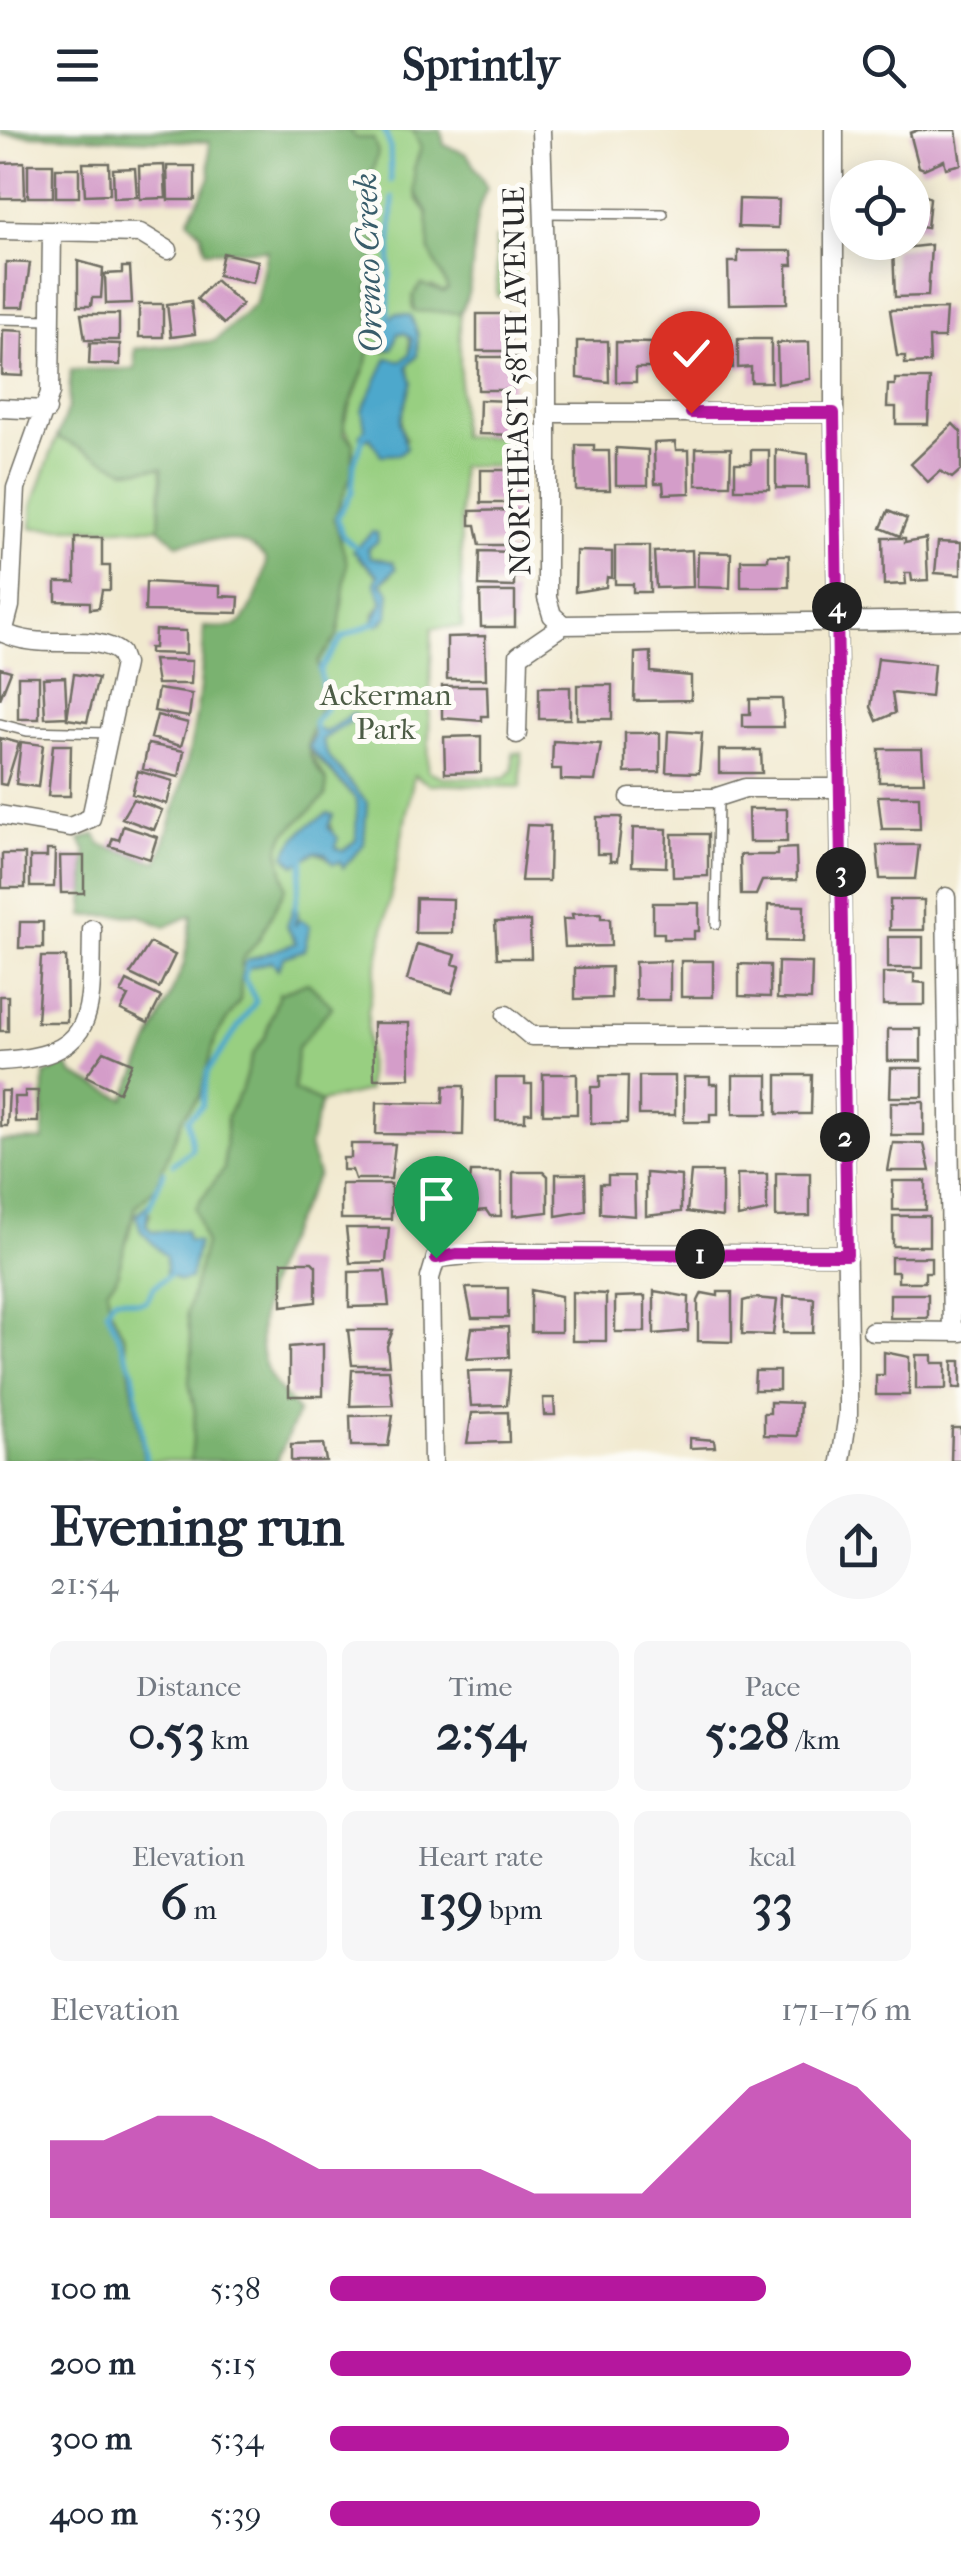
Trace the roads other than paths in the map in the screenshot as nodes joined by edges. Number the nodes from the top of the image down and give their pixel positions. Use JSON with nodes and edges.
{"nodes":[{"id":1,"x":541,"y":130,"type":"edge"},
{"id":2,"x":834,"y":130,"type":"edge"},
{"id":3,"x":544,"y":213,"type":"junction"},
{"id":4,"x":663,"y":214,"type":"dead end"},
{"id":5,"x":0,"y":230,"type":"edge"},
{"id":6,"x":52,"y":231,"type":"junction"},
{"id":7,"x":168,"y":250,"type":"dead end"},
{"id":8,"x":0,"y":319,"type":"edge"},
{"id":9,"x":51,"y":320,"type":"junction"},
{"id":10,"x":0,"y":408,"type":"edge"},
{"id":11,"x":47,"y":410,"type":"junction"},
{"id":12,"x":548,"y":413,"type":"junction"},
{"id":13,"x":834,"y":413,"type":"junction"},
{"id":14,"x":837,"y":618,"type":"junction"},
{"id":15,"x":961,"y":620,"type":"edge"},
{"id":16,"x":563,"y":625,"type":"junction"},
{"id":17,"x":1,"y":632,"type":"edge"},
{"id":18,"x":0,"y":724,"type":"edge"},
{"id":19,"x":112,"y":733,"type":"junction"},
{"id":20,"x":516,"y":734,"type":"dead end"},
{"id":21,"x":840,"y":788,"type":"junction"},
{"id":22,"x":718,"y":796,"type":"junction"},
{"id":23,"x":630,"y":798,"type":"dead end"},
{"id":24,"x":0,"y":815,"type":"edge"},
{"id":25,"x":946,"y":896,"type":"dead end"},
{"id":26,"x":716,"y":924,"type":"dead end"},
{"id":27,"x":92,"y":929,"type":"dead end"},
{"id":28,"x":506,"y":1015,"type":"dead end"},
{"id":29,"x":954,"y":1033,"type":"edge"},
{"id":30,"x":843,"y":1036,"type":"junction"},
{"id":31,"x":0,"y":1061,"type":"edge"},
{"id":32,"x":847,"y":1255,"type":"junction"},
{"id":33,"x":848,"y":1330,"type":"junction"},
{"id":34,"x":872,"y":1331,"type":"joint"},
{"id":35,"x":956,"y":1332,"type":"edge"},
{"id":36,"x":433,"y":1461,"type":"edge"},
{"id":37,"x":841,"y":1461,"type":"edge"}],
"edges":[{"from":1,"to":3,"type":"street","name":"NORTHEAST 58TH AVENUE"},
{"from":2,"to":13,"type":"street"},
{"from":3,"to":4,"type":"lane"},
{"from":3,"to":12,"type":"street","name":"NORTHEAST 58TH AVENUE"},
{"from":5,"to":6,"type":"street"},
{"from":6,"to":7,"type":"street"},
{"from":6,"to":9,"type":"street"},
{"from":8,"to":9,"type":"lane"},
{"from":9,"to":11,"type":"street"},
{"from":10,"to":11,"type":"street"},
{"from":11,"to":17,"type":"street"},
{"from":12,"to":13,"type":"street"},
{"from":12,"to":16,"type":"street","name":"NORTHEAST 58TH AVENUE"},
{"from":13,"to":14,"type":"street"},
{"from":14,"to":15,"type":"street"},
{"from":14,"to":16,"type":"street"},
{"from":14,"to":21,"type":"street"},
{"from":16,"to":20,"type":"street"},
{"from":17,"to":19,"type":"street"},
{"from":18,"to":19,"type":"lane"},
{"from":19,"to":24,"type":"street"},
{"from":21,"to":22,"type":"street"},
{"from":21,"to":30,"type":"street"},
{"from":22,"to":23,"type":"street"},
{"from":22,"to":26,"type":"lane"},
{"from":25,"to":29,"type":"street"},
{"from":27,"to":31,"type":"street"},
{"from":28,"to":30,"type":"street"},
{"from":29,"to":35,"type":"street"},
{"from":30,"to":32,"type":"street"},
{"from":32,"to":33,"type":"street"},
{"from":32,"to":36,"type":"street"},
{"from":33,"to":34,"type":"lane"},
{"from":33,"to":37,"type":"street"},
{"from":34,"to":35,"type":"street"}]}
